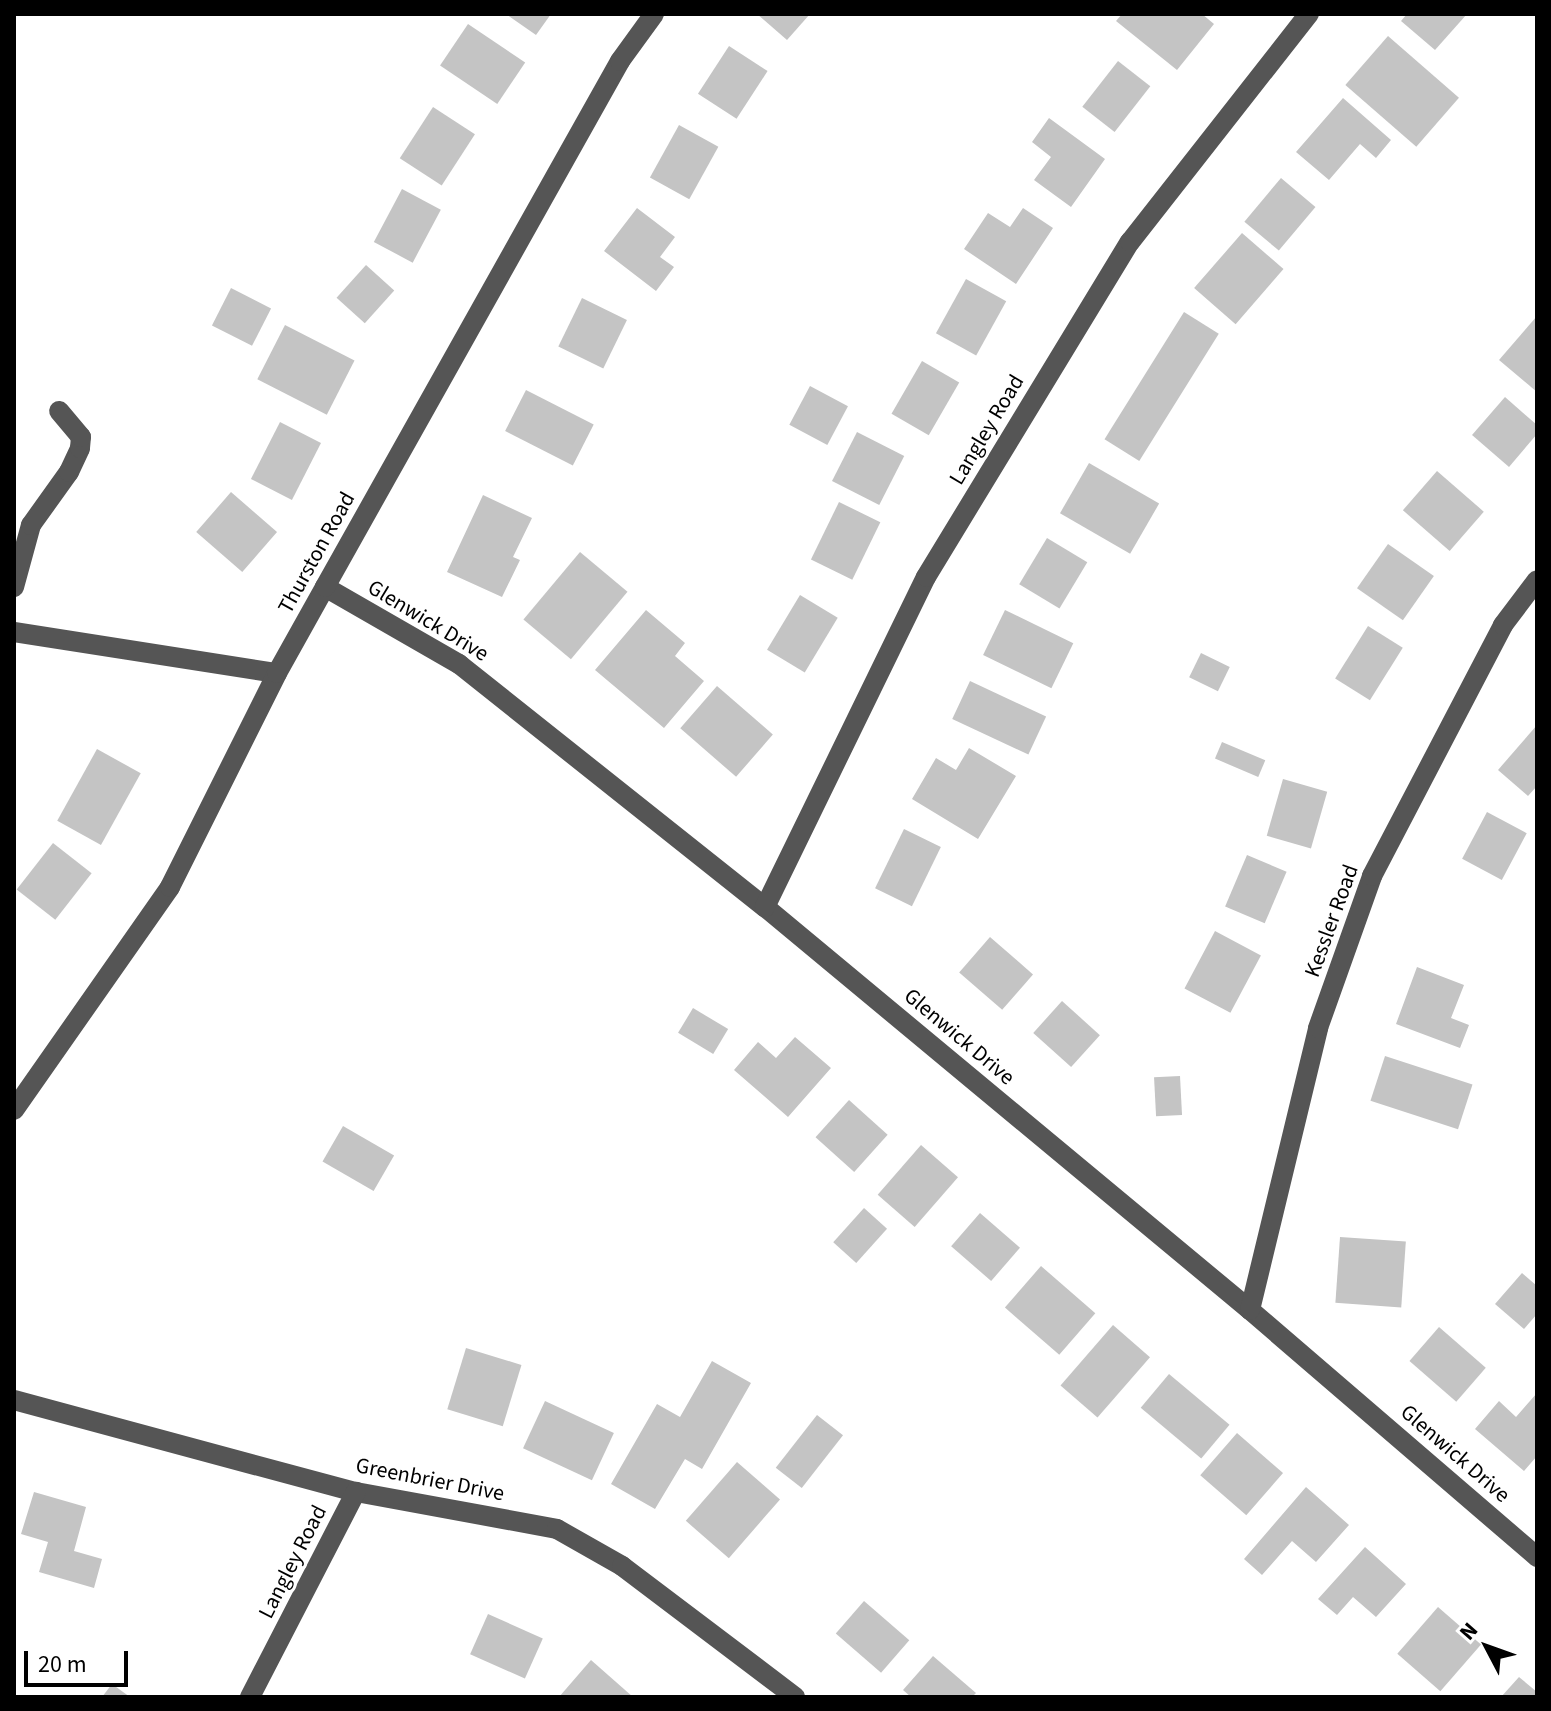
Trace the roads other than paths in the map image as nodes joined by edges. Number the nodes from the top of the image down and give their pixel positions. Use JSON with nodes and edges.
{"nodes":[{"id":1,"x":654,"y":14,"type":"edge"},
{"id":2,"x":1309,"y":14,"type":"edge"},
{"id":3,"x":59,"y":411,"type":"dead end"},
{"id":4,"x":1537,"y":580,"type":"edge"},
{"id":5,"x":14,"y":587,"type":"edge"},
{"id":6,"x":325,"y":587,"type":"junction"},
{"id":7,"x":14,"y":632,"type":"edge"},
{"id":8,"x":277,"y":673,"type":"junction"},
{"id":9,"x":765,"y":907,"type":"junction"},
{"id":10,"x":14,"y":1110,"type":"edge"},
{"id":11,"x":1250,"y":1310,"type":"junction"},
{"id":12,"x":14,"y":1400,"type":"edge"},
{"id":13,"x":356,"y":1492,"type":"junction"},
{"id":14,"x":1537,"y":1557,"type":"edge"},
{"id":15,"x":250,"y":1697,"type":"edge"},
{"id":16,"x":795,"y":1697,"type":"edge"}],
"edges":[{"from":1,"to":6,"type":"street","name":"Thurston Road"},
{"from":2,"to":9,"type":"street","name":"Langley Road"},
{"from":3,"to":5,"type":"street"},
{"from":4,"to":11,"type":"street","name":"Kessler Road"},
{"from":6,"to":8,"type":"street","name":"Thurston Road"},
{"from":6,"to":9,"type":"street","name":"Glenwick Drive"},
{"from":7,"to":8,"type":"street"},
{"from":8,"to":10,"type":"street","name":"Thurston Road"},
{"from":9,"to":11,"type":"street","name":"Glenwick Drive"},
{"from":11,"to":14,"type":"street","name":"Glenwick Drive"},
{"from":12,"to":13,"type":"street","name":"Greenbrier Drive"},
{"from":13,"to":15,"type":"street","name":"Langley Road"},
{"from":13,"to":16,"type":"street","name":"Greenbrier Drive"}]}
